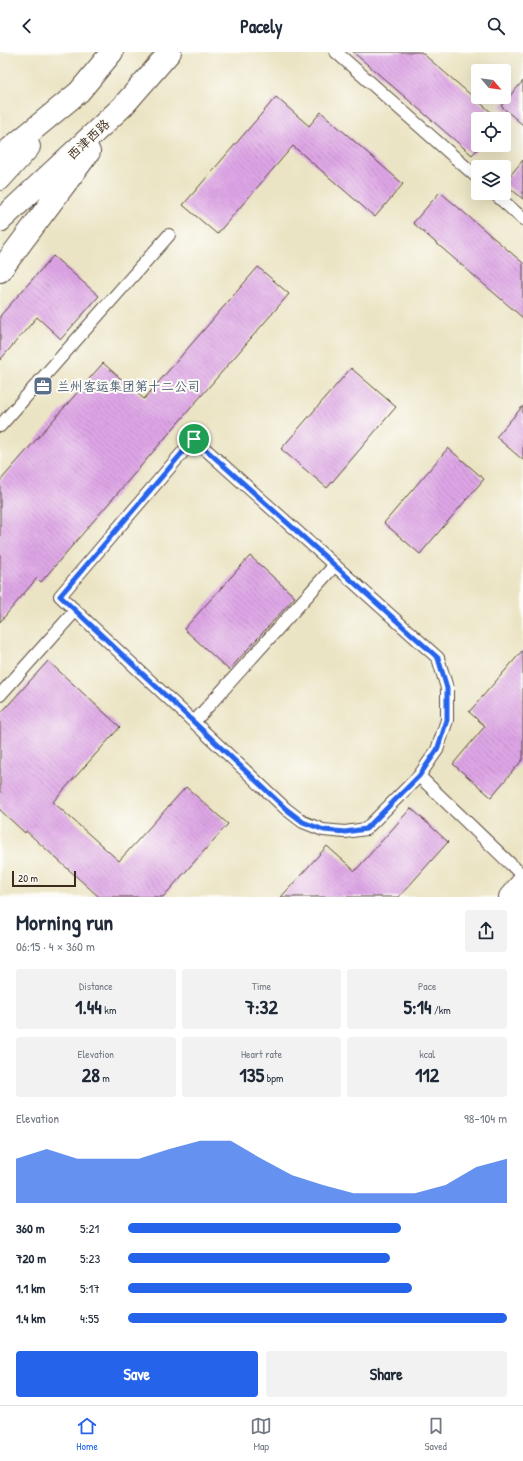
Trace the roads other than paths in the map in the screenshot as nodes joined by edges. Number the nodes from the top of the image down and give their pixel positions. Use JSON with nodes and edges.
{"nodes":[{"id":1,"x":112,"y":52,"type":"edge"},
{"id":2,"x":170,"y":52,"type":"edge"},
{"id":3,"x":336,"y":52,"type":"edge"},
{"id":4,"x":79,"y":92,"type":"junction"},
{"id":5,"x":123,"y":106,"type":"junction"},
{"id":6,"x":0,"y":157,"type":"edge"},
{"id":7,"x":471,"y":172,"type":"edge"},
{"id":8,"x":0,"y":179,"type":"edge"},
{"id":9,"x":502,"y":200,"type":"edge"},
{"id":10,"x":523,"y":219,"type":"edge"},
{"id":11,"x":0,"y":221,"type":"edge"},
{"id":12,"x":169,"y":235,"type":"dead end"},
{"id":13,"x":0,"y":272,"type":"edge"},
{"id":14,"x":0,"y":426,"type":"edge"},
{"id":15,"x":335,"y":564,"type":"junction"},
{"id":16,"x":75,"y":611,"type":"junction"},
{"id":17,"x":0,"y":695,"type":"edge"},
{"id":18,"x":194,"y":722,"type":"junction"},
{"id":19,"x":419,"y":776,"type":"junction"},
{"id":20,"x":523,"y":876,"type":"edge"},
{"id":21,"x":523,"y":882,"type":"edge"},
{"id":22,"x":510,"y":897,"type":"edge"}],
"edges":[{"from":1,"to":4,"type":"main road"},
{"from":2,"to":5,"type":"main road","name":"西津西路"},
{"from":3,"to":7,"type":"lane"},
{"from":4,"to":6,"type":"main road"},
{"from":4,"to":8,"type":"main road"},
{"from":5,"to":11,"type":"main road","name":"西津西路"},
{"from":5,"to":13,"type":"main road"},
{"from":9,"to":10,"type":"lane"},
{"from":12,"to":14,"type":"lane"},
{"from":15,"to":16,"type":"lane"},
{"from":15,"to":18,"type":"lane"},
{"from":15,"to":19,"type":"lane"},
{"from":16,"to":17,"type":"lane"},
{"from":16,"to":18,"type":"lane"},
{"from":18,"to":19,"type":"lane"},
{"from":19,"to":20,"type":"lane"},
{"from":21,"to":22,"type":"main road"}]}
